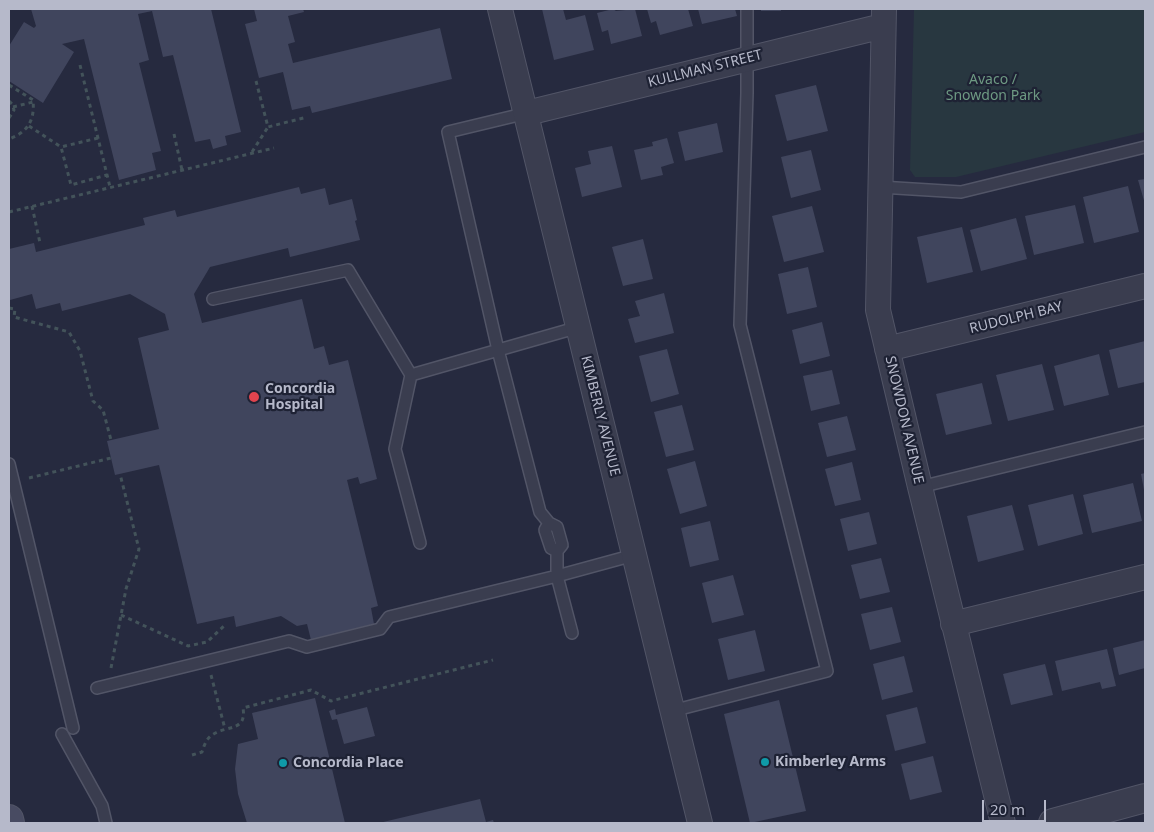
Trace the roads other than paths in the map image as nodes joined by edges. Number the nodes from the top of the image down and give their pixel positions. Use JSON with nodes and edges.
{"nodes":[{"id":1,"x":500,"y":9,"type":"edge"},
{"id":2,"x":748,"y":9,"type":"edge"},
{"id":3,"x":884,"y":17,"type":"edge"},
{"id":4,"x":747,"y":59,"type":"junction"},
{"id":5,"x":527,"y":113,"type":"junction"},
{"id":6,"x":1145,"y":147,"type":"edge"},
{"id":7,"x":880,"y":187,"type":"junction"},
{"id":8,"x":1145,"y":286,"type":"edge"},
{"id":9,"x":213,"y":299,"type":"dead end"},
{"id":10,"x":579,"y":328,"type":"junction"},
{"id":11,"x":887,"y":349,"type":"junction"},
{"id":12,"x":498,"y":350,"type":"junction"},
{"id":13,"x":411,"y":375,"type":"junction"},
{"id":14,"x":1145,"y":432,"type":"edge"},
{"id":15,"x":9,"y":464,"type":"edge"},
{"id":16,"x":920,"y":487,"type":"junction"},
{"id":17,"x":420,"y":543,"type":"dead end"},
{"id":18,"x":634,"y":555,"type":"junction"},
{"id":19,"x":557,"y":576,"type":"junction"},
{"id":20,"x":1145,"y":578,"type":"edge"},
{"id":21,"x":953,"y":624,"type":"junction"},
{"id":22,"x":572,"y":633,"type":"dead end"},
{"id":23,"x":103,"y":687,"type":"road end"},
{"id":24,"x":672,"y":711,"type":"junction"},
{"id":25,"x":73,"y":728,"type":"dead end"},
{"id":26,"x":62,"y":734,"type":"dead end"},
{"id":27,"x":1145,"y":798,"type":"edge"},
{"id":28,"x":9,"y":819,"type":"edge"},
{"id":29,"x":10,"y":823,"type":"edge"},
{"id":30,"x":106,"y":823,"type":"edge"},
{"id":31,"x":700,"y":823,"type":"edge"},
{"id":32,"x":1003,"y":823,"type":"edge"},
{"id":33,"x":1053,"y":823,"type":"edge"}],
"edges":[{"from":1,"to":5,"type":"street","name":"KIMBERLY AVENUE"},
{"from":2,"to":4,"type":"lane"},
{"from":3,"to":4,"type":"street","name":"KULLMAN STREET"},
{"from":3,"to":7,"type":"street","name":"SNOWDON AVENUE"},
{"from":4,"to":5,"type":"street","name":"KULLMAN STREET"},
{"from":4,"to":24,"type":"lane"},
{"from":5,"to":10,"type":"street","name":"KIMBERLY AVENUE"},
{"from":5,"to":12,"type":"lane"},
{"from":6,"to":7,"type":"lane"},
{"from":7,"to":11,"type":"street","name":"SNOWDON AVENUE"},
{"from":8,"to":11,"type":"street","name":"RUDOLPH BAY"},
{"from":9,"to":13,"type":"lane"},
{"from":10,"to":12,"type":"lane"},
{"from":10,"to":18,"type":"street","name":"KIMBERLY AVENUE"},
{"from":11,"to":16,"type":"street","name":"SNOWDON AVENUE"},
{"from":12,"to":13,"type":"lane"},
{"from":12,"to":19,"type":"lane"},
{"from":13,"to":17,"type":"lane"},
{"from":14,"to":16,"type":"lane"},
{"from":15,"to":25,"type":"lane"},
{"from":16,"to":21,"type":"street","name":"SNOWDON AVENUE"},
{"from":18,"to":19,"type":"lane"},
{"from":18,"to":24,"type":"street","name":"KIMBERLY AVENUE"},
{"from":19,"to":22,"type":"lane"},
{"from":19,"to":23,"type":"lane"},
{"from":20,"to":21,"type":"street"},
{"from":21,"to":32,"type":"street","name":"SNOWDON AVENUE"},
{"from":24,"to":31,"type":"street","name":"KIMBERLY AVENUE"},
{"from":26,"to":30,"type":"lane"},
{"from":27,"to":33,"type":"street"},
{"from":28,"to":29,"type":"main road"}]}
